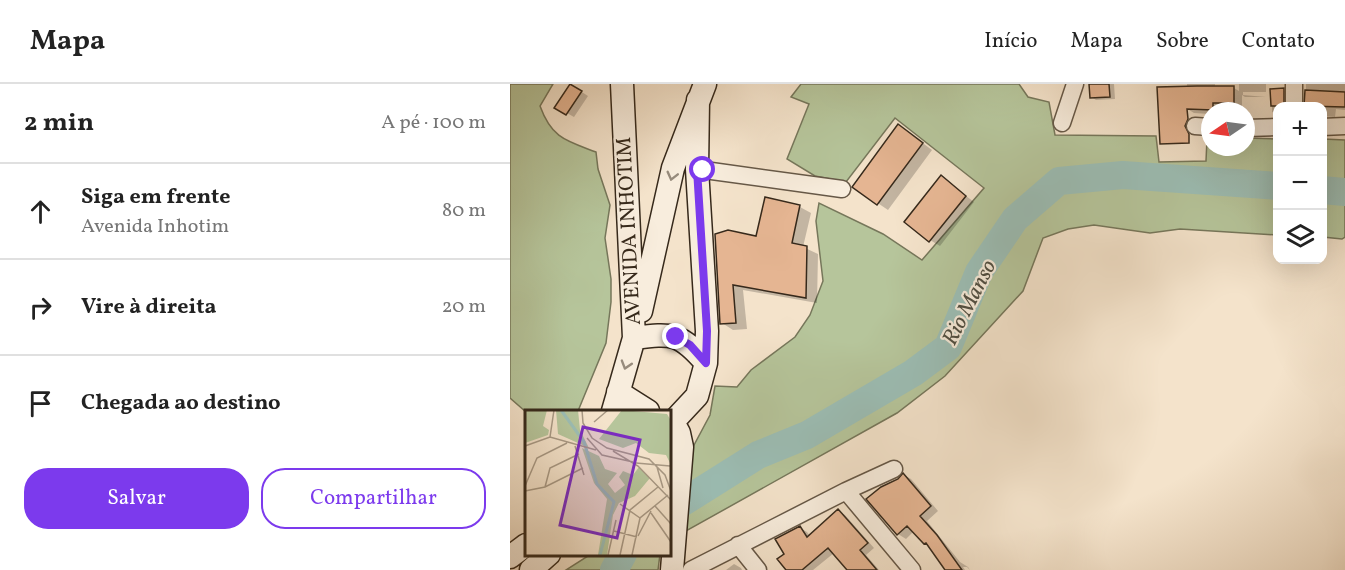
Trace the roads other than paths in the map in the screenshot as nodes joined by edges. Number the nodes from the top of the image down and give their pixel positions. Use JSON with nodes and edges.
{"nodes":[{"id":1,"x":622,"y":84,"type":"edge"},
{"id":2,"x":1075,"y":84,"type":"edge"},
{"id":3,"x":1294,"y":84,"type":"edge"},
{"id":4,"x":701,"y":92,"type":"edge"},
{"id":5,"x":1294,"y":102,"type":"edge"},
{"id":6,"x":1062,"y":123,"type":"dead end"},
{"id":7,"x":1345,"y":126,"type":"edge"},
{"id":8,"x":1273,"y":127,"type":"edge"},
{"id":9,"x":1327,"y":127,"type":"edge"},
{"id":10,"x":1255,"y":128,"type":"edge"},
{"id":11,"x":697,"y":169,"type":"junction"},
{"id":12,"x":842,"y":189,"type":"dead end"},
{"id":13,"x":634,"y":339,"type":"junction"},
{"id":14,"x":706,"y":363,"type":"junction"},
{"id":15,"x":615,"y":401,"type":"edge"},
{"id":16,"x":645,"y":410,"type":"edge"},
{"id":17,"x":670,"y":423,"type":"edge"},
{"id":18,"x":894,"y":469,"type":"dead end"},
{"id":19,"x":846,"y":490,"type":"junction"},
{"id":20,"x":738,"y":545,"type":"junction"},
{"id":21,"x":525,"y":546,"type":"edge"},
{"id":22,"x":548,"y":555,"type":"edge"},
{"id":23,"x":510,"y":557,"type":"edge"},
{"id":24,"x":531,"y":570,"type":"edge"},
{"id":25,"x":672,"y":570,"type":"edge"},
{"id":26,"x":691,"y":570,"type":"edge"},
{"id":27,"x":758,"y":570,"type":"edge"},
{"id":28,"x":912,"y":570,"type":"edge"}],
"edges":[{"from":1,"to":13,"type":"main road","name":"AVENIDA INHOTIM"},
{"from":2,"to":6,"type":"street"},
{"from":3,"to":5,"type":"street"},
{"from":4,"to":11,"type":"main road"},
{"from":4,"to":13,"type":"main road","one_way":true},
{"from":7,"to":9,"type":"street"},
{"from":8,"to":10,"type":"street"},
{"from":11,"to":12,"type":"street"},
{"from":11,"to":14,"type":"main road"},
{"from":13,"to":14,"type":"main road"},
{"from":13,"to":15,"type":"main road","name":"AVENIDA INHOTIM","one_way":true},
{"from":14,"to":17,"type":"main road"},
{"from":15,"to":16,"type":"main road"},
{"from":17,"to":25,"type":"main road"},
{"from":18,"to":19,"type":"street"},
{"from":19,"to":20,"type":"street"},
{"from":19,"to":28,"type":"street"},
{"from":20,"to":26,"type":"street"},
{"from":20,"to":27,"type":"street"},
{"from":21,"to":23,"type":"main road"},
{"from":22,"to":24,"type":"main road"}]}
